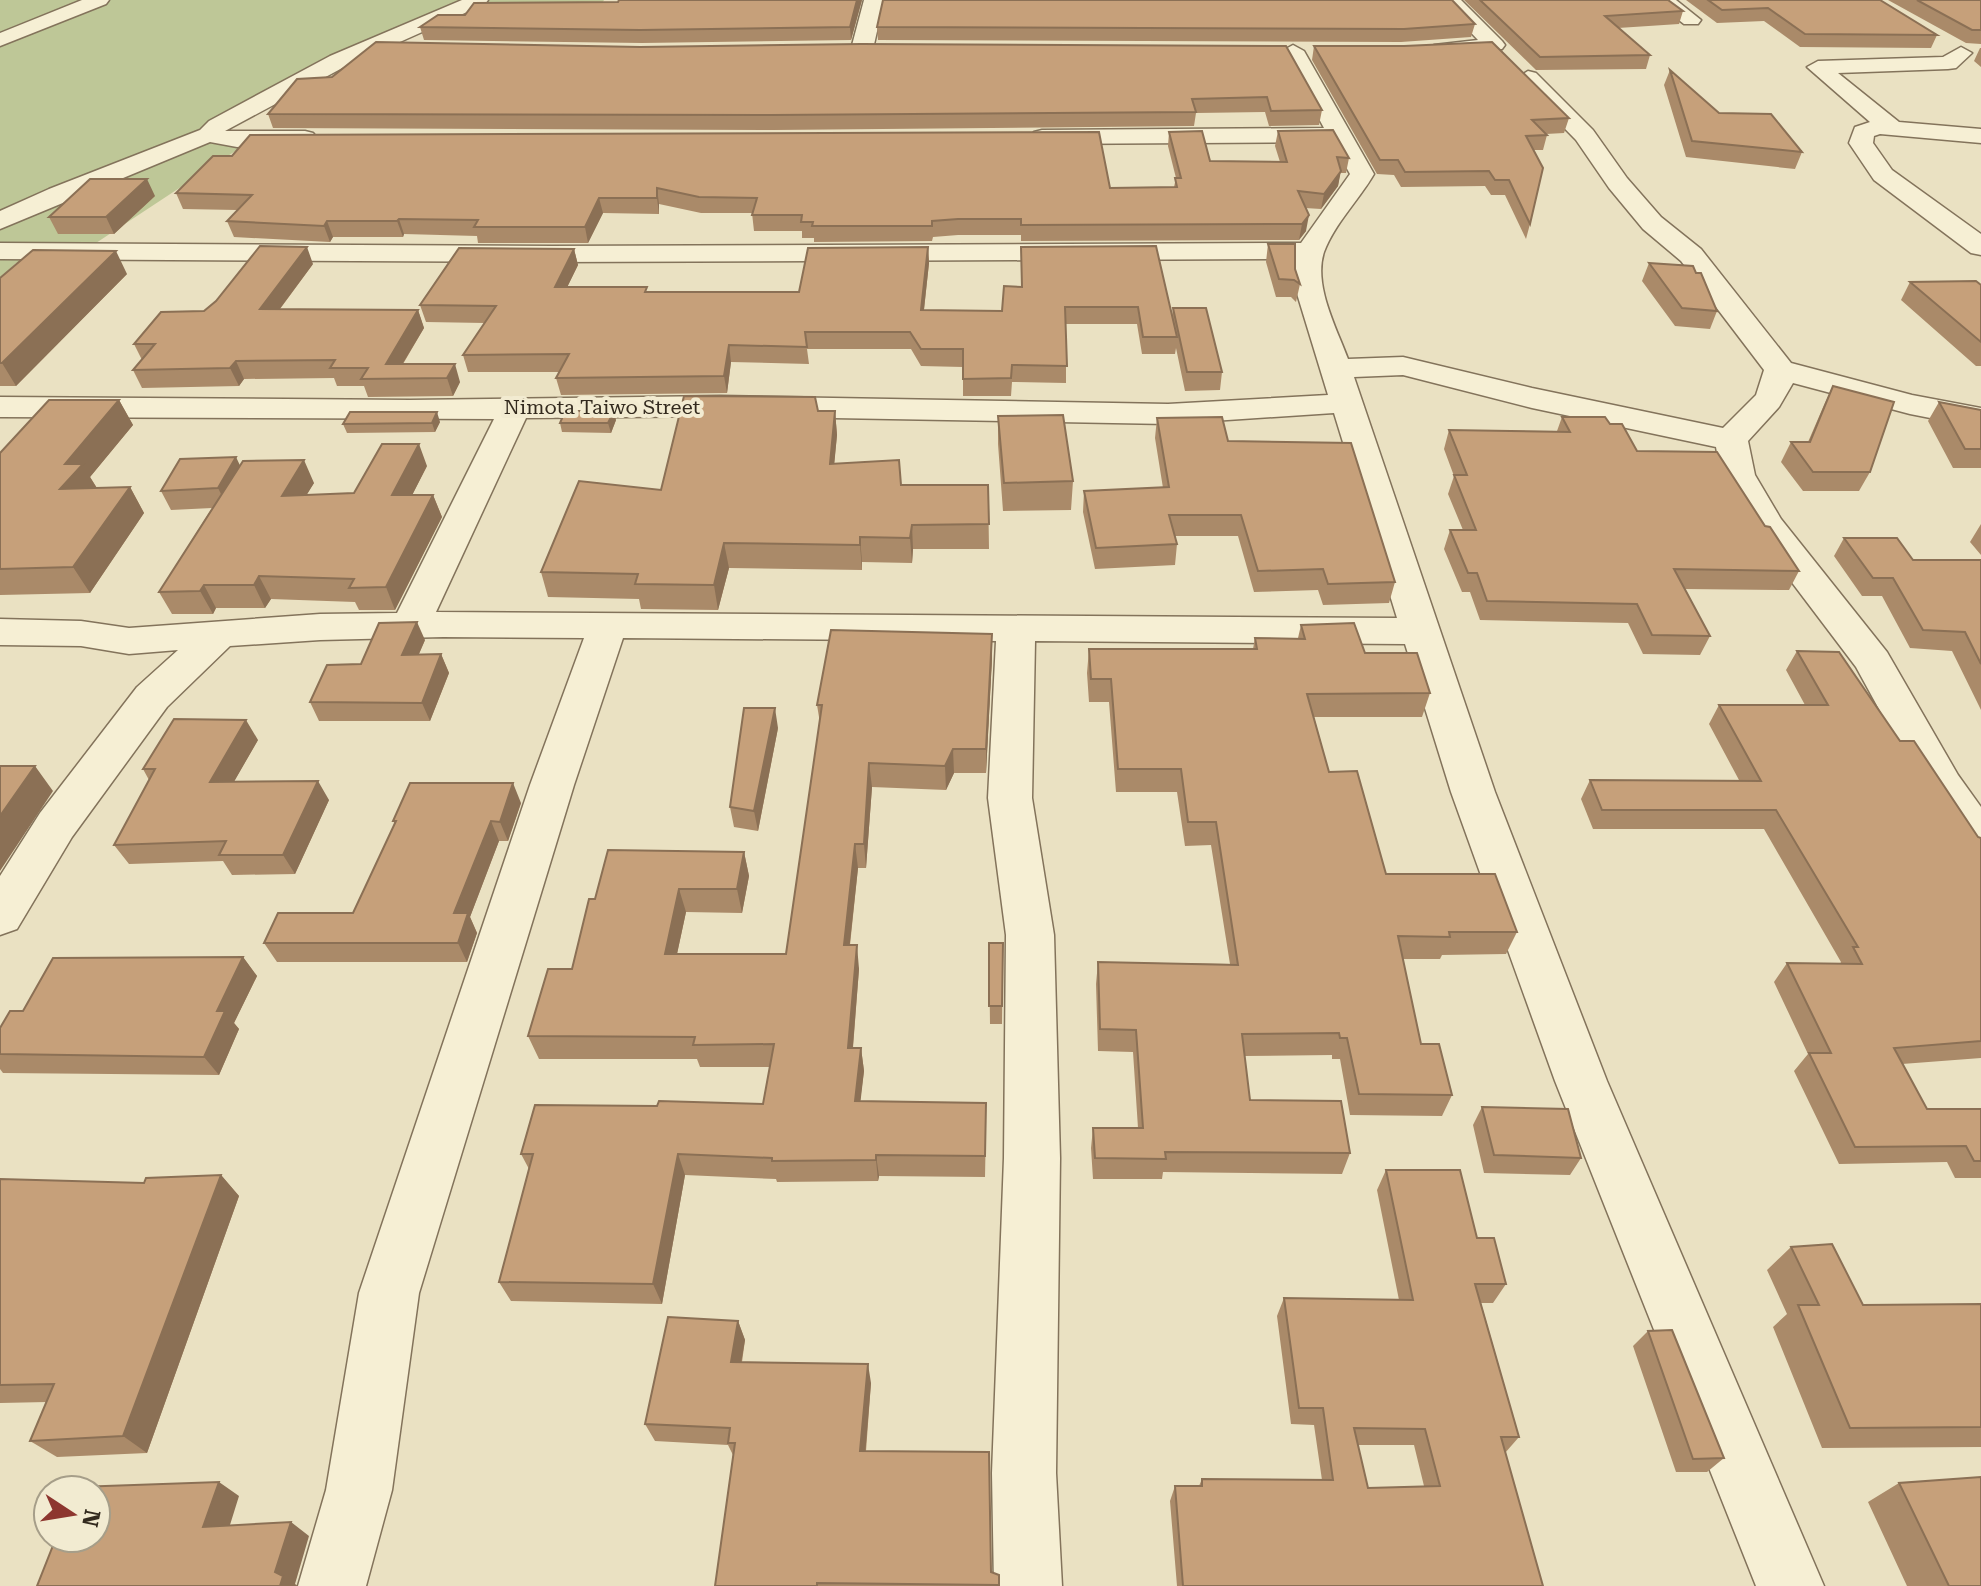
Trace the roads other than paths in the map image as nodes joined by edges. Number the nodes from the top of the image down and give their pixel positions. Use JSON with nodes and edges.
{"nodes":[{"id":1,"x":99,"y":0,"type":"edge"},
{"id":2,"x":478,"y":0,"type":"edge"},
{"id":3,"x":874,"y":0,"type":"edge"},
{"id":4,"x":1450,"y":0,"type":"edge"},
{"id":5,"x":1663,"y":0,"type":"edge"},
{"id":6,"x":1691,"y":20,"type":"dead end"},
{"id":7,"x":0,"y":40,"type":"edge"},
{"id":8,"x":1939,"y":42,"type":"edge"},
{"id":9,"x":1495,"y":45,"type":"junction"},
{"id":10,"x":376,"y":47,"type":"junction"},
{"id":11,"x":861,"y":49,"type":"edge"},
{"id":12,"x":415,"y":50,"type":"edge"},
{"id":13,"x":1298,"y":51,"type":"dead end"},
{"id":14,"x":1415,"y":51,"type":"edge"},
{"id":15,"x":1971,"y":52,"type":"edge"},
{"id":16,"x":1893,"y":129,"type":"junction"},
{"id":17,"x":208,"y":135,"type":"junction"},
{"id":18,"x":1340,"y":135,"type":"junction"},
{"id":19,"x":1981,"y":136,"type":"edge"},
{"id":20,"x":1025,"y":137,"type":"edge"},
{"id":21,"x":331,"y":138,"type":"edge"},
{"id":22,"x":0,"y":221,"type":"edge"},
{"id":23,"x":1980,"y":245,"type":"edge"},
{"id":24,"x":0,"y":251,"type":"edge"},
{"id":25,"x":1311,"y":251,"type":"junction"},
{"id":26,"x":1780,"y":370,"type":"junction"},
{"id":27,"x":1343,"y":386,"type":"junction"},
{"id":28,"x":0,"y":407,"type":"edge"},
{"id":29,"x":515,"y":408,"type":"junction"},
{"id":30,"x":1981,"y":418,"type":"edge"},
{"id":31,"x":1731,"y":440,"type":"junction"},
{"id":32,"x":410,"y":625,"type":"junction"},
{"id":33,"x":607,"y":627,"type":"junction"},
{"id":34,"x":1016,"y":630,"type":"junction"},
{"id":35,"x":1422,"y":631,"type":"junction"},
{"id":36,"x":0,"y":632,"type":"edge"},
{"id":37,"x":220,"y":634,"type":"junction"},
{"id":38,"x":1981,"y":842,"type":"edge"},
{"id":39,"x":0,"y":916,"type":"edge"},
{"id":40,"x":332,"y":1586,"type":"edge"},
{"id":41,"x":1028,"y":1586,"type":"edge"},
{"id":42,"x":1790,"y":1586,"type":"edge"}],
"edges":[{"from":1,"to":7,"type":"street"},
{"from":2,"to":10,"type":"street"},
{"from":3,"to":11,"type":"street"},
{"from":4,"to":9,"type":"street"},
{"from":5,"to":6,"type":"street"},
{"from":8,"to":15,"type":"street"},
{"from":9,"to":14,"type":"street"},
{"from":9,"to":26,"type":"street"},
{"from":10,"to":12,"type":"street"},
{"from":10,"to":17,"type":"street"},
{"from":13,"to":18,"type":"street"},
{"from":15,"to":16,"type":"street"},
{"from":16,"to":19,"type":"street"},
{"from":16,"to":23,"type":"street"},
{"from":17,"to":21,"type":"street"},
{"from":17,"to":22,"type":"street"},
{"from":18,"to":20,"type":"street"},
{"from":18,"to":25,"type":"street"},
{"from":24,"to":25,"type":"street"},
{"from":25,"to":27,"type":"street"},
{"from":26,"to":30,"type":"street"},
{"from":26,"to":31,"type":"street"},
{"from":27,"to":29,"type":"street","name":"Nimota Taiwo Street"},
{"from":27,"to":31,"type":"street","name":"Nimota Taiwo Street"},
{"from":27,"to":35,"type":"street"},
{"from":28,"to":29,"type":"street","name":"Nimota Taiwo Street"},
{"from":29,"to":32,"type":"street"},
{"from":31,"to":38,"type":"street"},
{"from":32,"to":33,"type":"street"},
{"from":32,"to":37,"type":"street"},
{"from":33,"to":34,"type":"street"},
{"from":33,"to":40,"type":"street"},
{"from":34,"to":35,"type":"street"},
{"from":34,"to":41,"type":"street"},
{"from":35,"to":42,"type":"street"},
{"from":36,"to":37,"type":"street"},
{"from":37,"to":39,"type":"street"}]}
